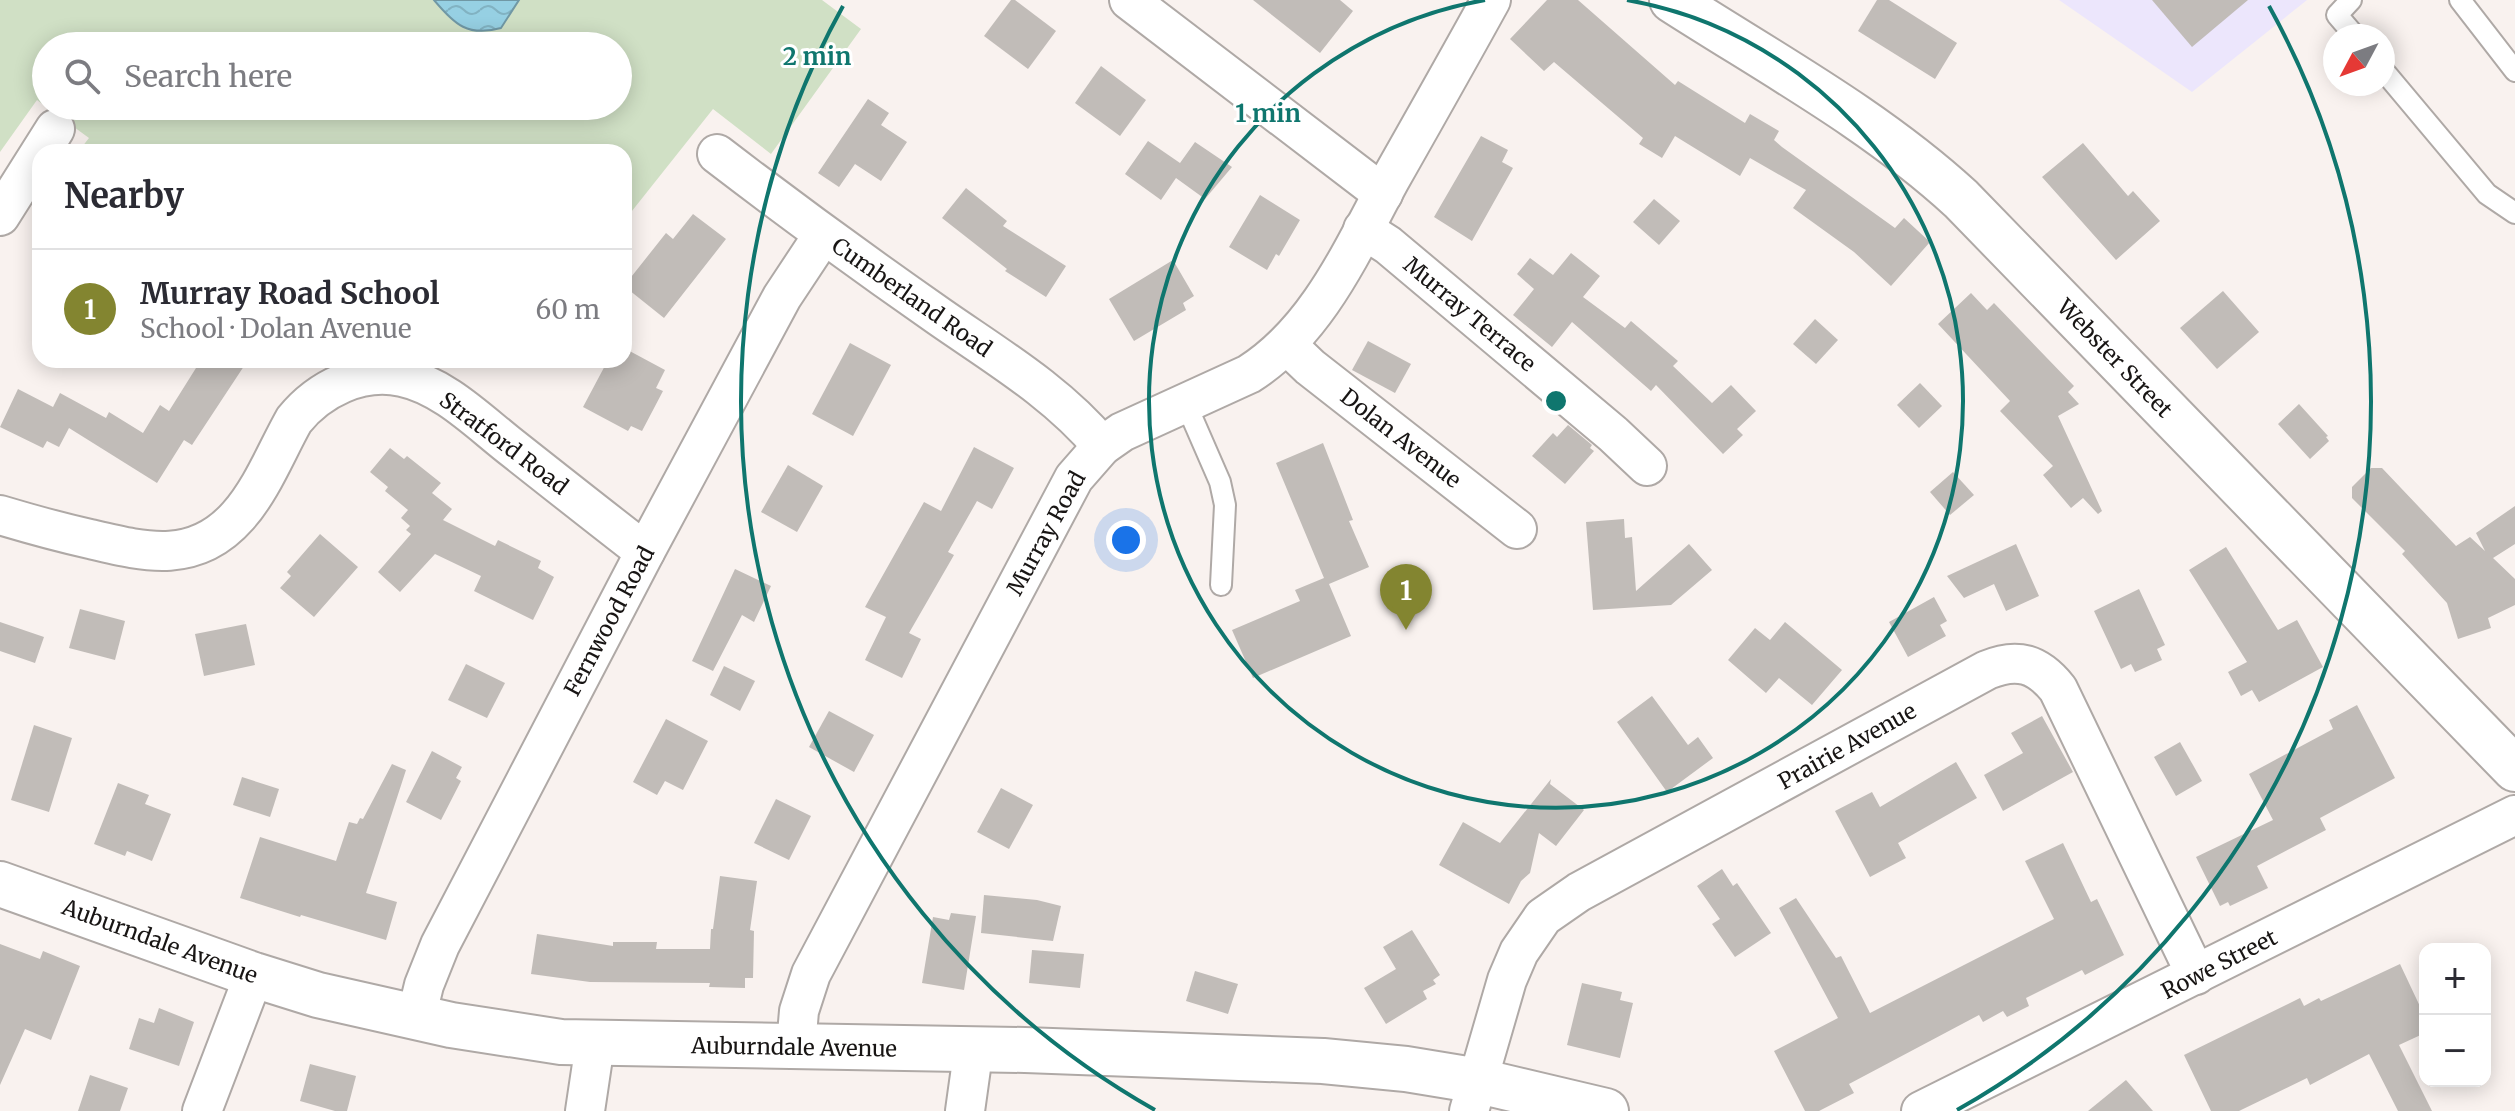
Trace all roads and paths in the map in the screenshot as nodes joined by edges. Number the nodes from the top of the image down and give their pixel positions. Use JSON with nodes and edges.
{"nodes":[{"id":1,"x":1129,"y":0,"type":"edge"},
{"id":2,"x":1491,"y":0,"type":"edge"},
{"id":3,"x":1672,"y":0,"type":"edge"},
{"id":4,"x":2351,"y":0,"type":"edge"},
{"id":5,"x":2460,"y":0,"type":"edge"},
{"id":6,"x":2345,"y":24,"type":"edge"},
{"id":7,"x":2515,"y":71,"type":"edge"},
{"id":8,"x":2395,"y":84,"type":"edge"},
{"id":9,"x":55,"y":129,"type":"dead end"},
{"id":10,"x":46,"y":144,"type":"edge"},
{"id":11,"x":717,"y":154,"type":"dead end"},
{"id":12,"x":32,"y":165,"type":"edge"},
{"id":13,"x":1383,"y":194,"type":"junction"},
{"id":14,"x":2515,"y":213,"type":"edge"},
{"id":15,"x":0,"y":216,"type":"edge"},
{"id":16,"x":1363,"y":229,"type":"junction"},
{"id":17,"x":823,"y":235,"type":"junction"},
{"id":18,"x":1287,"y":345,"type":"junction"},
{"id":19,"x":1186,"y":404,"type":"junction"},
{"id":20,"x":1102,"y":446,"type":"junction"},
{"id":21,"x":1647,"y":466,"type":"dead end"},
{"id":22,"x":0,"y":515,"type":"edge"},
{"id":23,"x":1517,"y":529,"type":"dead end"},
{"id":24,"x":645,"y":552,"type":"junction"},
{"id":25,"x":1221,"y":585,"type":"dead end"},
{"id":26,"x":2515,"y":769,"type":"edge"},
{"id":27,"x":2515,"y":815,"type":"edge"},
{"id":28,"x":0,"y":884,"type":"edge"},
{"id":29,"x":254,"y":975,"type":"junction"},
{"id":30,"x":2196,"y":975,"type":"junction"},
{"id":31,"x":416,"y":1018,"type":"junction"},
{"id":32,"x":595,"y":1044,"type":"junction"},
{"id":33,"x":796,"y":1046,"type":"junction"},
{"id":34,"x":970,"y":1049,"type":"junction"},
{"id":35,"x":1474,"y":1096,"type":"edge"},
{"id":36,"x":202,"y":1111,"type":"edge"},
{"id":37,"x":585,"y":1111,"type":"edge"},
{"id":38,"x":965,"y":1111,"type":"edge"},
{"id":39,"x":1606,"y":1111,"type":"edge"},
{"id":40,"x":1921,"y":1111,"type":"edge"}],
"edges":[{"from":1,"to":13,"type":"street"},
{"from":2,"to":13,"type":"street","name":"Murray Road"},
{"from":3,"to":26,"type":"street","name":"Webster Street"},
{"from":4,"to":6,"type":"lane"},
{"from":5,"to":7,"type":"lane"},
{"from":8,"to":14,"type":"lane"},
{"from":9,"to":10,"type":"street"},
{"from":11,"to":17,"type":"street","name":"Cumberland Road"},
{"from":12,"to":15,"type":"street"},
{"from":13,"to":16,"type":"street","name":"Murray Road"},
{"from":16,"to":18,"type":"street","name":"Murray Road"},
{"from":16,"to":21,"type":"street","name":"Murray Terrace"},
{"from":17,"to":20,"type":"street","name":"Cumberland Road"},
{"from":17,"to":24,"type":"street","name":"Fernwood Road"},
{"from":18,"to":19,"type":"street","name":"Murray Road"},
{"from":18,"to":23,"type":"street","name":"Dolan Avenue"},
{"from":19,"to":20,"type":"street","name":"Murray Road"},
{"from":19,"to":25,"type":"lane"},
{"from":20,"to":33,"type":"street","name":"Murray Road"},
{"from":22,"to":24,"type":"street","name":"Stratford Road"},
{"from":24,"to":31,"type":"street","name":"Fernwood Road"},
{"from":27,"to":30,"type":"street","name":"Rowe Street"},
{"from":28,"to":29,"type":"street","name":"Auburndale Avenue"},
{"from":29,"to":31,"type":"street","name":"Auburndale Avenue"},
{"from":29,"to":36,"type":"street"},
{"from":30,"to":35,"type":"street","name":"Prairie Avenue"},
{"from":30,"to":40,"type":"street","name":"Rowe Street"},
{"from":31,"to":32,"type":"street","name":"Auburndale Avenue"},
{"from":32,"to":33,"type":"street","name":"Auburndale Avenue"},
{"from":32,"to":37,"type":"street"},
{"from":33,"to":34,"type":"street","name":"Auburndale Avenue"},
{"from":34,"to":35,"type":"street","name":"Auburndale Avenue"},
{"from":34,"to":38,"type":"street"},
{"from":35,"to":39,"type":"street","name":"Auburndale Avenue"}]}
